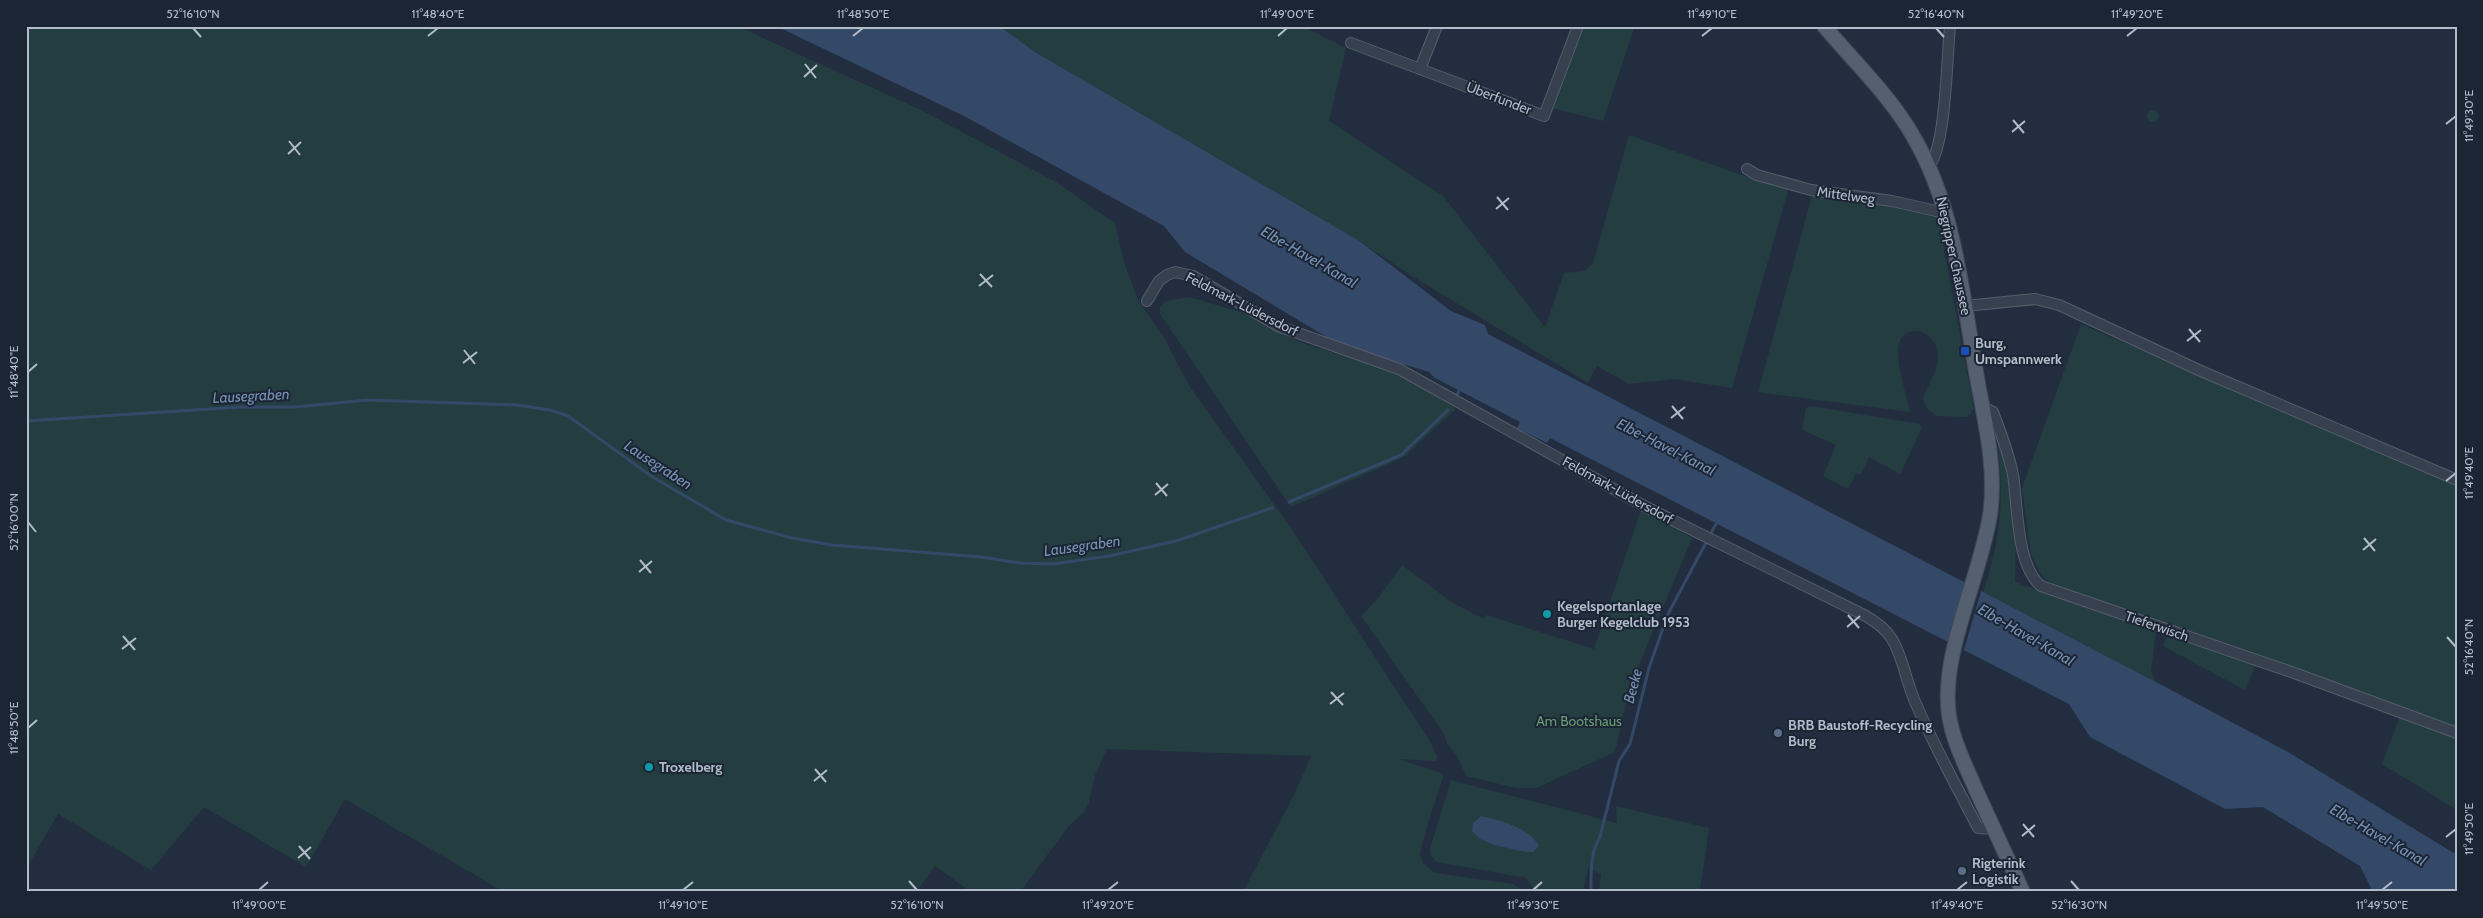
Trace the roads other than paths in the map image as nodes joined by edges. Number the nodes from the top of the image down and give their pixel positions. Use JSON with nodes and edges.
{"nodes":[{"id":1,"x":1437,"y":26,"type":"edge"},
{"id":2,"x":1578,"y":26,"type":"edge"},
{"id":3,"x":1824,"y":26,"type":"edge"},
{"id":4,"x":1950,"y":26,"type":"edge"},
{"id":5,"x":1351,"y":43,"type":"dead end"},
{"id":6,"x":1420,"y":69,"type":"junction"},
{"id":7,"x":1929,"y":166,"type":"junction"},
{"id":8,"x":1747,"y":168,"type":"dead end"},
{"id":9,"x":1946,"y":210,"type":"junction"},
{"id":10,"x":1147,"y":302,"type":"dead end"},
{"id":11,"x":1965,"y":306,"type":"junction"},
{"id":12,"x":1982,"y":407,"type":"junction"},
{"id":13,"x":2457,"y":480,"type":"edge"},
{"id":14,"x":2457,"y":733,"type":"edge"},
{"id":15,"x":1994,"y":829,"type":"junction"},
{"id":16,"x":2023,"y":892,"type":"edge"}],
"edges":[{"from":1,"to":6,"type":"street"},
{"from":2,"to":6,"type":"street","name":"Überfunder"},
{"from":3,"to":7,"type":"main road","name":"Niegripper Chaussee"},
{"from":4,"to":7,"type":"street"},
{"from":5,"to":6,"type":"street","name":"Überfunder"},
{"from":7,"to":9,"type":"main road","name":"Niegripper Chaussee"},
{"from":8,"to":9,"type":"street","name":"Mittelweg"},
{"from":9,"to":11,"type":"main road","name":"Niegripper Chaussee"},
{"from":10,"to":15,"type":"street","name":"Feldmark-Lüdersdorf"},
{"from":11,"to":12,"type":"main road","name":"Niegripper Chaussee"},
{"from":11,"to":13,"type":"street"},
{"from":12,"to":14,"type":"street","name":"Tieferwisch"},
{"from":12,"to":15,"type":"main road","name":"Niegripper Chaussee"},
{"from":15,"to":16,"type":"main road","name":"Niegripper Chaussee"}]}
